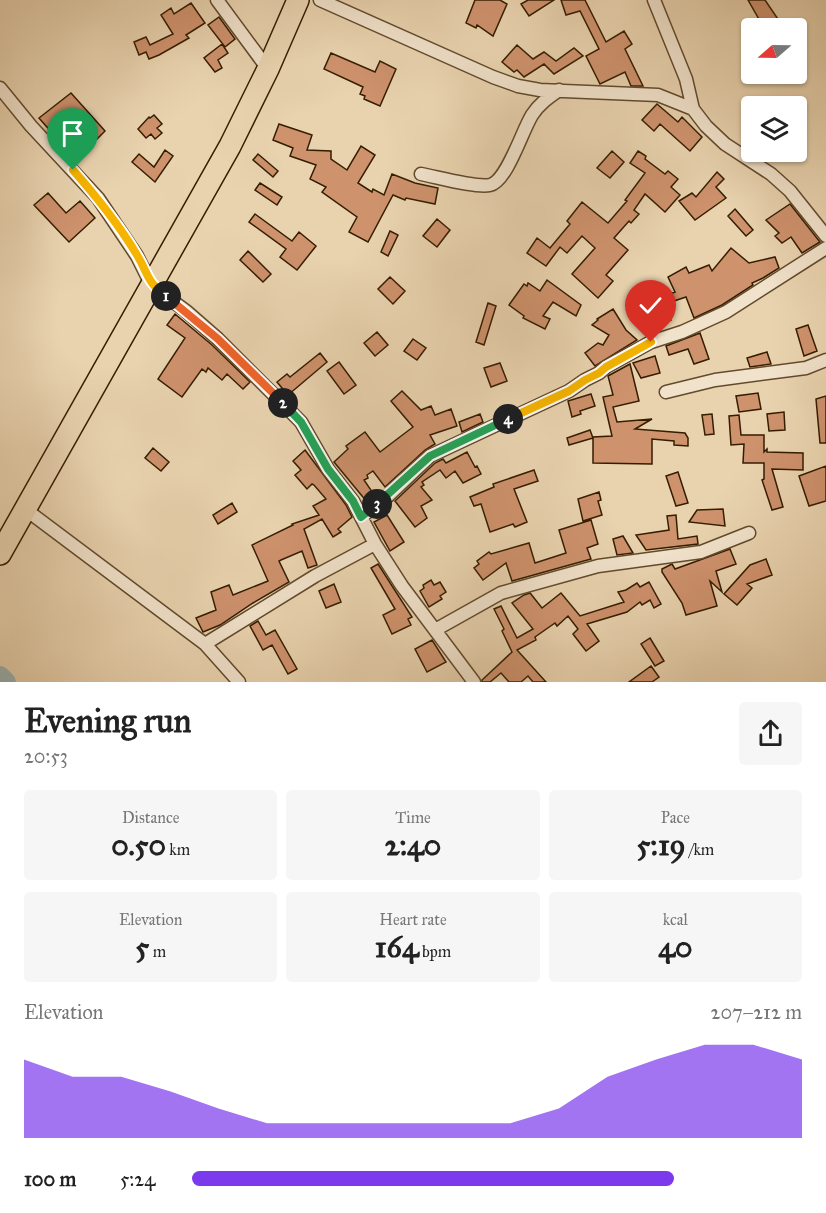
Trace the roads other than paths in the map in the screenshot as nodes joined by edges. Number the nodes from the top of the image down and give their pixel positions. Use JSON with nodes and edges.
{"nodes":[{"id":1,"x":217,"y":0,"type":"edge"},
{"id":2,"x":298,"y":0,"type":"edge"},
{"id":3,"x":320,"y":0,"type":"edge"},
{"id":4,"x":654,"y":0,"type":"edge"},
{"id":5,"x":268,"y":69,"type":"junction"},
{"id":6,"x":0,"y":88,"type":"edge"},
{"id":7,"x":559,"y":90,"type":"junction"},
{"id":8,"x":693,"y":109,"type":"junction"},
{"id":9,"x":421,"y":174,"type":"dead end"},
{"id":10,"x":826,"y":236,"type":"edge"},
{"id":11,"x":826,"y":248,"type":"edge"},
{"id":12,"x":152,"y":286,"type":"junction"},
{"id":13,"x":826,"y":360,"type":"edge"},
{"id":14,"x":666,"y":392,"type":"dead end"},
{"id":15,"x":25,"y":509,"type":"junction"},
{"id":16,"x":361,"y":517,"type":"junction"},
{"id":17,"x":749,"y":532,"type":"dead end"},
{"id":18,"x":375,"y":544,"type":"junction"},
{"id":19,"x":0,"y":554,"type":"edge"},
{"id":20,"x":435,"y":630,"type":"junction"},
{"id":21,"x":205,"y":644,"type":"junction"},
{"id":22,"x":239,"y":682,"type":"edge"},
{"id":23,"x":474,"y":682,"type":"edge"}],
"edges":[{"from":1,"to":5,"type":"street"},
{"from":2,"to":5,"type":"highway"},
{"from":3,"to":7,"type":"street"},
{"from":4,"to":8,"type":"street"},
{"from":5,"to":12,"type":"highway"},
{"from":6,"to":12,"type":"street"},
{"from":7,"to":8,"type":"street"},
{"from":7,"to":9,"type":"street"},
{"from":8,"to":10,"type":"street"},
{"from":11,"to":16,"type":"street"},
{"from":12,"to":15,"type":"highway"},
{"from":12,"to":16,"type":"street"},
{"from":13,"to":14,"type":"street"},
{"from":15,"to":19,"type":"highway"},
{"from":15,"to":21,"type":"street"},
{"from":16,"to":18,"type":"street"},
{"from":17,"to":20,"type":"street"},
{"from":18,"to":20,"type":"street"},
{"from":18,"to":21,"type":"street"},
{"from":20,"to":23,"type":"street"},
{"from":21,"to":22,"type":"street"}]}
